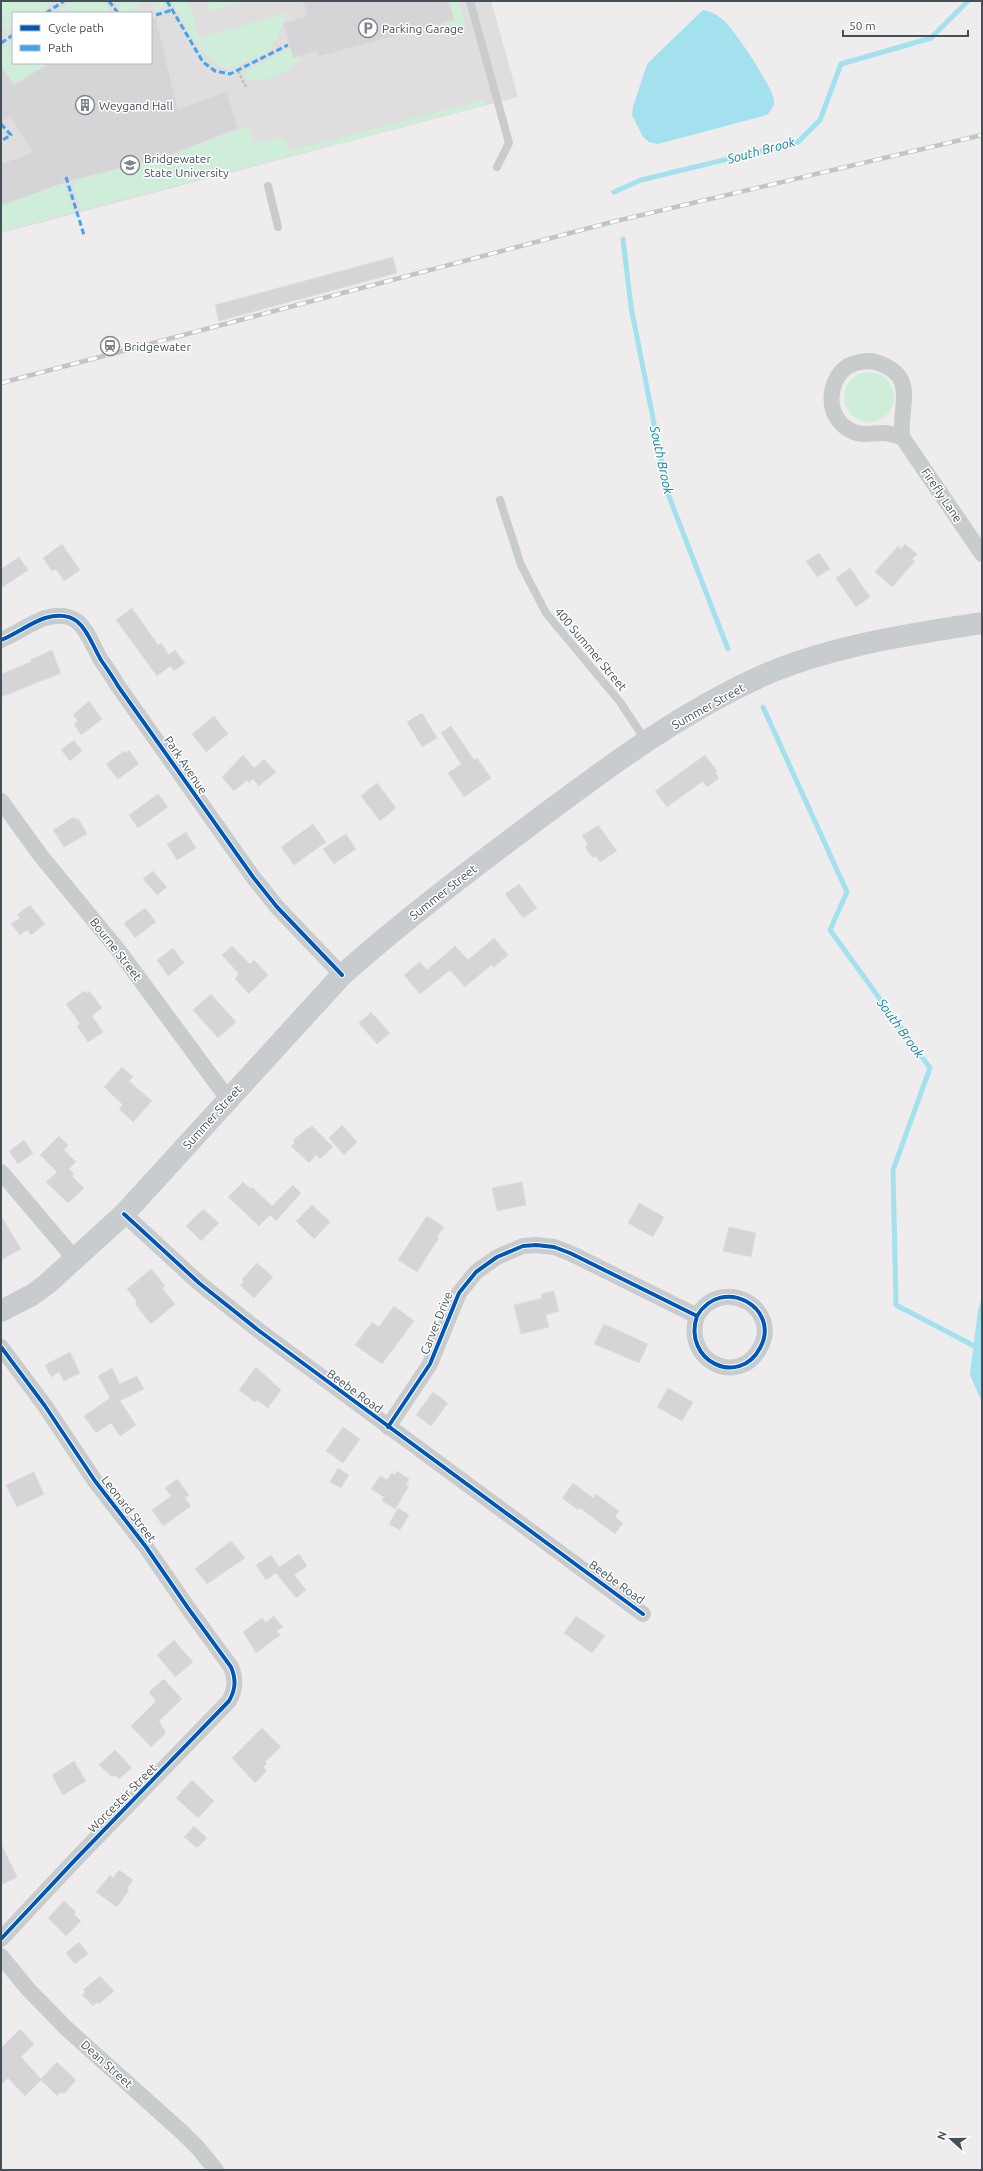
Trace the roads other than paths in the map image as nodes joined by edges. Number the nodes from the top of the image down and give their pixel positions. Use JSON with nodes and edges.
{"nodes":[{"id":1,"x":470,"y":1,"type":"edge"},
{"id":2,"x":497,"y":167,"type":"dead end"},
{"id":3,"x":268,"y":186,"type":"dead end"},
{"id":4,"x":278,"y":227,"type":"dead end"},
{"id":5,"x":902,"y":437,"type":"junction"},
{"id":6,"x":500,"y":500,"type":"dead end"},
{"id":7,"x":982,"y":554,"type":"edge"},
{"id":8,"x":982,"y":623,"type":"edge"},
{"id":9,"x":1,"y":640,"type":"edge"},
{"id":10,"x":646,"y":742,"type":"junction"},
{"id":11,"x":1,"y":801,"type":"edge"},
{"id":12,"x":342,"y":975,"type":"junction"},
{"id":13,"x":228,"y":1099,"type":"junction"},
{"id":14,"x":1,"y":1172,"type":"edge"},
{"id":15,"x":124,"y":1214,"type":"junction"},
{"id":16,"x":74,"y":1258,"type":"junction"},
{"id":17,"x":1,"y":1311,"type":"edge"},
{"id":18,"x":697,"y":1316,"type":"junction"},
{"id":19,"x":1,"y":1347,"type":"edge"},
{"id":20,"x":388,"y":1427,"type":"junction"},
{"id":21,"x":643,"y":1614,"type":"dead end"},
{"id":22,"x":235,"y":1685,"type":"joint"},
{"id":23,"x":1,"y":1940,"type":"edge"},
{"id":24,"x":1,"y":1956,"type":"edge"},
{"id":25,"x":216,"y":2170,"type":"edge"}],
"edges":[{"from":1,"to":2,"type":"lane"},
{"from":3,"to":4,"type":"lane"},
{"from":5,"to":5,"type":"street"},
{"from":5,"to":7,"type":"street","name":"Firefly Lane"},
{"from":6,"to":10,"type":"lane","name":"400 Summer Street"},
{"from":8,"to":10,"type":"main road","name":"Summer Street"},
{"from":9,"to":12,"type":"street","name":"Park Avenue"},
{"from":10,"to":12,"type":"main road","name":"Summer Street"},
{"from":11,"to":13,"type":"street","name":"Bourne Street"},
{"from":12,"to":13,"type":"main road","name":"Summer Street"},
{"from":13,"to":15,"type":"main road","name":"Summer Street"},
{"from":14,"to":16,"type":"street"},
{"from":15,"to":16,"type":"main road","name":"Summer Street"},
{"from":15,"to":20,"type":"street","name":"Beebe Road"},
{"from":16,"to":17,"type":"main road","name":"Summer Street"},
{"from":18,"to":18,"type":"street"},
{"from":18,"to":20,"type":"street","name":"Carver Drive"},
{"from":19,"to":22,"type":"street","name":"Leonard Street"},
{"from":20,"to":21,"type":"street","name":"Beebe Road"},
{"from":22,"to":23,"type":"street","name":"Worcester Street"},
{"from":24,"to":25,"type":"street","name":"Dean Street"}]}
